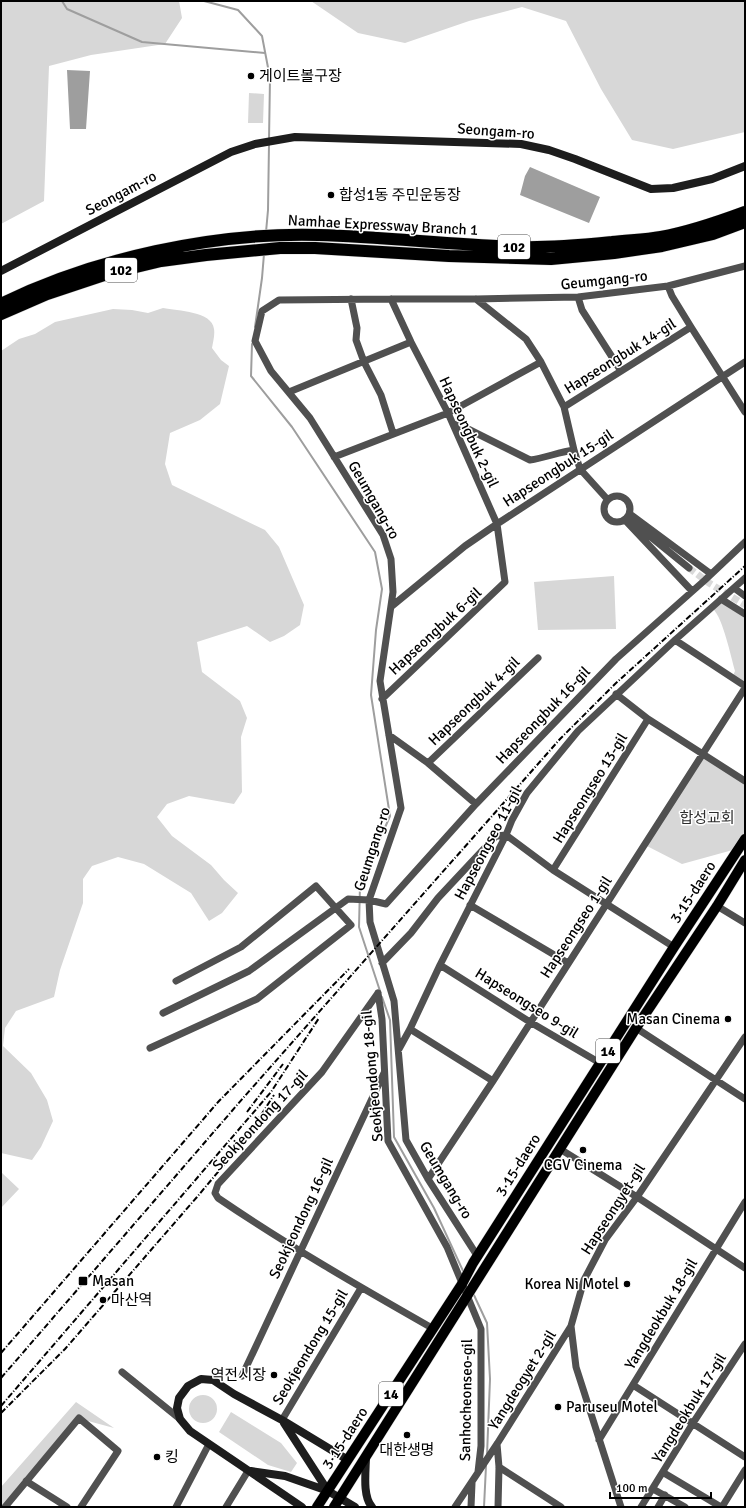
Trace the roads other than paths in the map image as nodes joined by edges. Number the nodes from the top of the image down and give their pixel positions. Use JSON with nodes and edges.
{"nodes":[{"id":1,"x":745,"y":166,"type":"edge"},
{"id":2,"x":745,"y":212,"type":"edge"},
{"id":3,"x":745,"y":222,"type":"edge"},
{"id":4,"x":280,"y":242,"type":"junction"},
{"id":5,"x":745,"y":266,"type":"edge"},
{"id":6,"x":1,"y":271,"type":"edge"},
{"id":7,"x":668,"y":286,"type":"junction"},
{"id":8,"x":578,"y":297,"type":"junction"},
{"id":9,"x":391,"y":298,"type":"junction"},
{"id":10,"x":351,"y":299,"type":"junction"},
{"id":11,"x":476,"y":299,"type":"junction"},
{"id":12,"x":1,"y":304,"type":"edge"},
{"id":13,"x":1,"y":314,"type":"edge"},
{"id":14,"x":691,"y":327,"type":"junction"},
{"id":15,"x":411,"y":342,"type":"junction"},
{"id":16,"x":364,"y":362,"type":"junction"},
{"id":17,"x":541,"y":362,"type":"junction"},
{"id":18,"x":745,"y":362,"type":"edge"},
{"id":19,"x":621,"y":371,"type":"junction"},
{"id":20,"x":722,"y":376,"type":"junction"},
{"id":21,"x":289,"y":392,"type":"junction"},
{"id":22,"x":564,"y":407,"type":"junction"},
{"id":23,"x":448,"y":412,"type":"junction"},
{"id":24,"x":745,"y":412,"type":"edge"},
{"id":25,"x":454,"y":424,"type":"junction"},
{"id":26,"x":393,"y":433,"type":"junction"},
{"id":27,"x":574,"y":450,"type":"junction"},
{"id":28,"x":334,"y":457,"type":"junction"},
{"id":29,"x":580,"y":469,"type":"junction"},
{"id":30,"x":608,"y":500,"type":"junction"},
{"id":31,"x":627,"y":517,"type":"junction"},
{"id":32,"x":496,"y":524,"type":"junction"},
{"id":33,"x":745,"y":542,"type":"edge"},
{"id":34,"x":689,"y":568,"type":"tunnel mouth"},
{"id":35,"x":711,"y":574,"type":"junction"},
{"id":36,"x":745,"y":578,"type":"edge"},
{"id":37,"x":505,"y":582,"type":"joint"},
{"id":38,"x":734,"y":588,"type":"junction"},
{"id":39,"x":692,"y":591,"type":"junction"},
{"id":40,"x":745,"y":596,"type":"edge"},
{"id":41,"x":721,"y":600,"type":"junction"},
{"id":42,"x":392,"y":606,"type":"junction"},
{"id":43,"x":745,"y":614,"type":"edge"},
{"id":44,"x":675,"y":640,"type":"junction"},
{"id":45,"x":538,"y":658,"type":"dead end"},
{"id":46,"x":745,"y":687,"type":"edge"},
{"id":47,"x":616,"y":694,"type":"junction"},
{"id":48,"x":382,"y":699,"type":"junction"},
{"id":49,"x":648,"y":719,"type":"junction"},
{"id":50,"x":389,"y":735,"type":"junction"},
{"id":51,"x":703,"y":754,"type":"junction"},
{"id":52,"x":428,"y":763,"type":"junction"},
{"id":53,"x":745,"y":781,"type":"edge"},
{"id":54,"x":476,"y":804,"type":"junction"},
{"id":55,"x":506,"y":835,"type":"junction"},
{"id":56,"x":745,"y":839,"type":"edge"},
{"id":57,"x":745,"y":860,"type":"edge"},
{"id":58,"x":553,"y":870,"type":"junction"},
{"id":59,"x":368,"y":900,"type":"junction"},
{"id":60,"x":607,"y":904,"type":"junction"},
{"id":61,"x":470,"y":905,"type":"junction"},
{"id":62,"x":717,"y":906,"type":"junction"},
{"id":63,"x":336,"y":908,"type":"junction"},
{"id":64,"x":745,"y":923,"type":"edge"},
{"id":65,"x":674,"y":947,"type":"junction"},
{"id":66,"x":382,"y":963,"type":"junction"},
{"id":67,"x":568,"y":963,"type":"junction"},
{"id":68,"x":440,"y":965,"type":"junction"},
{"id":69,"x":176,"y":981,"type":"dead end"},
{"id":70,"x":378,"y":993,"type":"joint"},
{"id":71,"x":162,"y":1013,"type":"dead end"},
{"id":72,"x":530,"y":1022,"type":"junction"},
{"id":73,"x":636,"y":1028,"type":"junction"},
{"id":74,"x":410,"y":1029,"type":"junction"},
{"id":75,"x":745,"y":1037,"type":"edge"},
{"id":76,"x":150,"y":1048,"type":"dead end"},
{"id":77,"x":399,"y":1049,"type":"junction"},
{"id":78,"x":600,"y":1063,"type":"junction"},
{"id":79,"x":385,"y":1071,"type":"junction"},
{"id":80,"x":714,"y":1080,"type":"junction"},
{"id":81,"x":493,"y":1081,"type":"junction"},
{"id":82,"x":745,"y":1099,"type":"edge"},
{"id":83,"x":560,"y":1149,"type":"junction"},
{"id":84,"x":428,"y":1179,"type":"junction"},
{"id":85,"x":637,"y":1197,"type":"junction"},
{"id":86,"x":745,"y":1202,"type":"edge"},
{"id":87,"x":716,"y":1248,"type":"junction"},
{"id":88,"x":301,"y":1251,"type":"junction"},
{"id":89,"x":476,"y":1260,"type":"junction"},
{"id":90,"x":745,"y":1268,"type":"edge"},
{"id":91,"x":463,"y":1282,"type":"junction"},
{"id":92,"x":361,"y":1288,"type":"junction"},
{"id":93,"x":468,"y":1295,"type":"junction"},
{"id":94,"x":571,"y":1326,"type":"junction"},
{"id":95,"x":432,"y":1328,"type":"junction"},
{"id":96,"x":745,"y":1344,"type":"edge"},
{"id":97,"x":122,"y":1372,"type":"dead end"},
{"id":98,"x":242,"y":1376,"type":"dead end"},
{"id":99,"x":633,"y":1385,"type":"junction"},
{"id":100,"x":180,"y":1419,"type":"junction"},
{"id":101,"x":282,"y":1420,"type":"junction"},
{"id":102,"x":693,"y":1423,"type":"junction"},
{"id":103,"x":599,"y":1440,"type":"junction"},
{"id":104,"x":209,"y":1444,"type":"junction"},
{"id":105,"x":496,"y":1446,"type":"junction"},
{"id":106,"x":366,"y":1456,"type":"junction"},
{"id":107,"x":745,"y":1457,"type":"edge"},
{"id":108,"x":348,"y":1460,"type":"junction"},
{"id":109,"x":499,"y":1467,"type":"junction"},
{"id":110,"x":480,"y":1469,"type":"junction"},
{"id":111,"x":745,"y":1470,"type":"edge"},
{"id":112,"x":248,"y":1471,"type":"junction"},
{"id":113,"x":664,"y":1473,"type":"junction"},
{"id":114,"x":26,"y":1481,"type":"junction"},
{"id":115,"x":473,"y":1481,"type":"junction"},
{"id":116,"x":654,"y":1489,"type":"junction"},
{"id":117,"x":328,"y":1491,"type":"junction"},
{"id":118,"x":665,"y":1495,"type":"junction"},
{"id":119,"x":337,"y":1503,"type":"edge"},
{"id":120,"x":5,"y":1507,"type":"edge"},
{"id":121,"x":68,"y":1507,"type":"edge"},
{"id":122,"x":81,"y":1507,"type":"edge"},
{"id":123,"x":176,"y":1507,"type":"edge"},
{"id":124,"x":226,"y":1507,"type":"edge"},
{"id":125,"x":302,"y":1507,"type":"edge"},
{"id":126,"x":318,"y":1507,"type":"edge"},
{"id":127,"x":355,"y":1507,"type":"edge"},
{"id":128,"x":372,"y":1507,"type":"edge"},
{"id":129,"x":456,"y":1507,"type":"edge"},
{"id":130,"x":471,"y":1507,"type":"edge"},
{"id":131,"x":498,"y":1507,"type":"edge"},
{"id":132,"x":561,"y":1507,"type":"edge"},
{"id":133,"x":621,"y":1507,"type":"edge"},
{"id":134,"x":641,"y":1507,"type":"edge"},
{"id":135,"x":658,"y":1507,"type":"edge"},
{"id":136,"x":685,"y":1507,"type":"edge"},
{"id":137,"x":722,"y":1507,"type":"edge"}],
"edges":[{"from":1,"to":6,"type":"main road","name":"Seongam-ro"},
{"from":2,"to":4,"type":"highway","name":"Namhae Expressway Branch 1","number":"102"},
{"from":3,"to":4,"type":"highway","name":"Namhae Expressway Branch 1","number":"102"},
{"from":4,"to":12,"type":"highway","name":"Namhae Expressway Branch 1","number":"102"},
{"from":4,"to":13,"type":"highway","name":"Namhae Expressway Branch 1","number":"102"},
{"from":5,"to":7,"type":"street","name":"Geumgang-ro"},
{"from":7,"to":8,"type":"street","name":"Geumgang-ro"},
{"from":7,"to":14,"type":"street"},
{"from":8,"to":11,"type":"street","name":"Geumgang-ro"},
{"from":8,"to":19,"type":"street"},
{"from":9,"to":10,"type":"street","name":"Geumgang-ro"},
{"from":9,"to":11,"type":"street","name":"Geumgang-ro"},
{"from":9,"to":15,"type":"street","name":"Hapseongbuk 2-gil"},
{"from":10,"to":16,"type":"street"},
{"from":10,"to":21,"type":"street","name":"Geumgang-ro"},
{"from":11,"to":17,"type":"street"},
{"from":14,"to":19,"type":"street","name":"Hapseongbuk 14-gil"},
{"from":14,"to":20,"type":"street"},
{"from":15,"to":16,"type":"street"},
{"from":15,"to":23,"type":"street","name":"Hapseongbuk 2-gil"},
{"from":16,"to":21,"type":"street"},
{"from":16,"to":26,"type":"street"},
{"from":17,"to":22,"type":"street"},
{"from":17,"to":23,"type":"street"},
{"from":18,"to":20,"type":"street","name":"Hapseongbuk 15-gil"},
{"from":19,"to":22,"type":"street","name":"Hapseongbuk 14-gil"},
{"from":20,"to":24,"type":"street"},
{"from":20,"to":29,"type":"street","name":"Hapseongbuk 15-gil"},
{"from":21,"to":28,"type":"street","name":"Geumgang-ro"},
{"from":22,"to":27,"type":"street"},
{"from":23,"to":25,"type":"street","name":"Hapseongbuk 2-gil"},
{"from":23,"to":26,"type":"street"},
{"from":25,"to":27,"type":"street"},
{"from":25,"to":32,"type":"street","name":"Hapseongbuk 2-gil"},
{"from":26,"to":28,"type":"street"},
{"from":27,"to":29,"type":"street"},
{"from":28,"to":42,"type":"street","name":"Geumgang-ro"},
{"from":29,"to":30,"type":"street"},
{"from":29,"to":32,"type":"street","name":"Hapseongbuk 15-gil"},
{"from":30,"to":31,"type":"street"},
{"from":30,"to":31,"type":"street"},
{"from":31,"to":34,"type":"street"},
{"from":31,"to":35,"type":"street"},
{"from":31,"to":39,"type":"street"},
{"from":32,"to":37,"type":"street","name":"Hapseongbuk 2-gil"},
{"from":32,"to":42,"type":"street","name":"Hapseongbuk 15-gil"},
{"from":33,"to":35,"type":"street","name":"Hapseongbuk 16-gil"},
{"from":35,"to":39,"type":"street","name":"Hapseongbuk 16-gil"},
{"from":36,"to":38,"type":"street","name":"Hapseongseo 11-gil"},
{"from":37,"to":48,"type":"street","name":"Hapseongbuk 6-gil"},
{"from":38,"to":40,"type":"street"},
{"from":38,"to":41,"type":"street","name":"Hapseongseo 11-gil"},
{"from":39,"to":54,"type":"street","name":"Hapseongbuk 16-gil"},
{"from":41,"to":43,"type":"street"},
{"from":41,"to":44,"type":"street","name":"Hapseongseo 11-gil"},
{"from":42,"to":48,"type":"street","name":"Geumgang-ro"},
{"from":44,"to":46,"type":"street"},
{"from":44,"to":47,"type":"street","name":"Hapseongseo 11-gil"},
{"from":45,"to":52,"type":"street","name":"Hapseongbuk 4-gil"},
{"from":46,"to":51,"type":"street","name":"Hapseongseo 1-gil"},
{"from":47,"to":49,"type":"street"},
{"from":47,"to":55,"type":"street","name":"Hapseongseo 11-gil"},
{"from":48,"to":50,"type":"street","name":"Geumgang-ro"},
{"from":49,"to":51,"type":"street"},
{"from":49,"to":58,"type":"street","name":"Hapseongseo 13-gil"},
{"from":50,"to":52,"type":"street"},
{"from":50,"to":59,"type":"street","name":"Geumgang-ro"},
{"from":51,"to":53,"type":"street"},
{"from":51,"to":60,"type":"street","name":"Hapseongseo 1-gil"},
{"from":52,"to":54,"type":"street"},
{"from":54,"to":59,"type":"street","name":"Hapseongbuk 16-gil"},
{"from":55,"to":58,"type":"street"},
{"from":55,"to":61,"type":"street","name":"Hapseongseo 11-gil"},
{"from":55,"to":66,"type":"street"},
{"from":56,"to":65,"type":"main road","name":"3·15-daero","number":"14"},
{"from":57,"to":62,"type":"main road","name":"3·15-daero","number":"14"},
{"from":58,"to":60,"type":"street"},
{"from":59,"to":63,"type":"street"},
{"from":59,"to":66,"type":"street","name":"Geumgang-ro"},
{"from":60,"to":65,"type":"street"},
{"from":60,"to":67,"type":"street","name":"Hapseongseo 1-gil"},
{"from":61,"to":67,"type":"street"},
{"from":61,"to":68,"type":"street","name":"Hapseongseo 11-gil"},
{"from":62,"to":64,"type":"street"},
{"from":62,"to":73,"type":"main road","name":"3·15-daero","number":"14"},
{"from":63,"to":69,"type":"street"},
{"from":63,"to":71,"type":"street"},
{"from":63,"to":76,"type":"street"},
{"from":65,"to":78,"type":"main road","name":"3·15-daero","number":"14"},
{"from":66,"to":77,"type":"street","name":"Geumgang-ro"},
{"from":67,"to":72,"type":"street","name":"Hapseongseo 1-gil"},
{"from":68,"to":72,"type":"street","name":"Hapseongseo 9-gil"},
{"from":68,"to":74,"type":"street","name":"Hapseongseo 11-gil"},
{"from":70,"to":79,"type":"street","name":"Seokjeondong 18-gil"},
{"from":70,"to":88,"type":"street","name":"Seokjeondong 17-gil"},
{"from":72,"to":78,"type":"street","name":"Hapseongseo 9-gil"},
{"from":72,"to":81,"type":"street","name":"Hapseongseo 1-gil"},
{"from":73,"to":80,"type":"street"},
{"from":73,"to":83,"type":"main road","name":"3·15-daero","number":"14"},
{"from":74,"to":77,"type":"street","name":"Hapseongseo 11-gil"},
{"from":74,"to":81,"type":"street"},
{"from":75,"to":80,"type":"street","name":"Hapseongyet-gil"},
{"from":77,"to":84,"type":"street","name":"Geumgang-ro"},
{"from":78,"to":89,"type":"main road","name":"3·15-daero","number":"14"},
{"from":79,"to":88,"type":"street","name":"Seokjeondong 16-gil"},
{"from":79,"to":91,"type":"street","name":"Seokjeondong 18-gil"},
{"from":80,"to":82,"type":"street"},
{"from":80,"to":85,"type":"street","name":"Hapseongyet-gil"},
{"from":81,"to":84,"type":"street","name":"Hapseongseo 1-gil"},
{"from":83,"to":85,"type":"street"},
{"from":83,"to":93,"type":"main road","name":"3·15-daero","number":"14"},
{"from":84,"to":89,"type":"street","name":"Geumgang-ro"},
{"from":85,"to":87,"type":"street"},
{"from":85,"to":94,"type":"street","name":"Hapseongyet-gil"},
{"from":86,"to":87,"type":"street","name":"Yangdeokbuk 18-gil"},
{"from":87,"to":90,"type":"street"},
{"from":87,"to":99,"type":"street","name":"Yangdeokbuk 18-gil"},
{"from":88,"to":92,"type":"street","name":"Seokjeondong 17-gil"},
{"from":88,"to":98,"type":"street","name":"Seokjeondong 16-gil"},
{"from":89,"to":91,"type":"main road","name":"3·15-daero","number":"14"},
{"from":91,"to":93,"type":"street","name":"Sanhocheonseo-gil"},
{"from":91,"to":95,"type":"main road","name":"3·15-daero","number":"14"},
{"from":92,"to":95,"type":"street","name":"Seokjeondong 17-gil"},
{"from":92,"to":101,"type":"street","name":"Seokjeondong 15-gil"},
{"from":93,"to":106,"type":"main road","name":"3·15-daero","number":"14"},
{"from":93,"to":110,"type":"street","name":"Sanhocheonseo-gil"},
{"from":94,"to":103,"type":"street","name":"Hapseongyet-gil"},
{"from":94,"to":105,"type":"street","name":"Yangdeogyet 2-gil"},
{"from":95,"to":108,"type":"main road","name":"3·15-daero","number":"14"},
{"from":96,"to":102,"type":"street","name":"Yangdeokbuk 17-gil"},
{"from":97,"to":100,"type":"street"},
{"from":99,"to":102,"type":"street"},
{"from":99,"to":103,"type":"street","name":"Yangdeokbuk 18-gil"},
{"from":100,"to":101,"type":"main road"},
{"from":100,"to":104,"type":"main road"},
{"from":101,"to":108,"type":"main road"},
{"from":101,"to":117,"type":"main road"},
{"from":102,"to":107,"type":"street"},
{"from":102,"to":113,"type":"street","name":"Yangdeokbuk 17-gil"},
{"from":103,"to":133,"type":"street","name":"Hapseongyet-gil"},
{"from":104,"to":112,"type":"main road"},
{"from":104,"to":123,"type":"street"},
{"from":105,"to":109,"type":"street"},
{"from":105,"to":110,"type":"street","name":"Yangdeogyet 2-gil"},
{"from":106,"to":119,"type":"main road","name":"3·15-daero","number":"14"},
{"from":106,"to":128,"type":"main road"},
{"from":108,"to":117,"type":"main road","name":"3·15-daero","number":"14"},
{"from":109,"to":131,"type":"street"},
{"from":109,"to":132,"type":"street"},
{"from":110,"to":115,"type":"street"},
{"from":111,"to":137,"type":"street"},
{"from":112,"to":117,"type":"main road"},
{"from":112,"to":124,"type":"street"},
{"from":112,"to":125,"type":"main road"},
{"from":113,"to":116,"type":"street","name":"Yangdeokbuk 17-gil"},
{"from":113,"to":137,"type":"street"},
{"from":114,"to":120,"type":"street"},
{"from":114,"to":121,"type":"street"},
{"from":114,"to":122,"type":"street"},
{"from":115,"to":129,"type":"street"},
{"from":115,"to":130,"type":"street","name":"Sanhocheonseo-gil"},
{"from":116,"to":118,"type":"street"},
{"from":116,"to":134,"type":"street","name":"Yangdeokbuk 17-gil"},
{"from":117,"to":119,"type":"main road"},
{"from":117,"to":126,"type":"main road","name":"3·15-daero","number":"14"},
{"from":118,"to":135,"type":"street"},
{"from":118,"to":136,"type":"street"},
{"from":119,"to":127,"type":"main road"}]}
